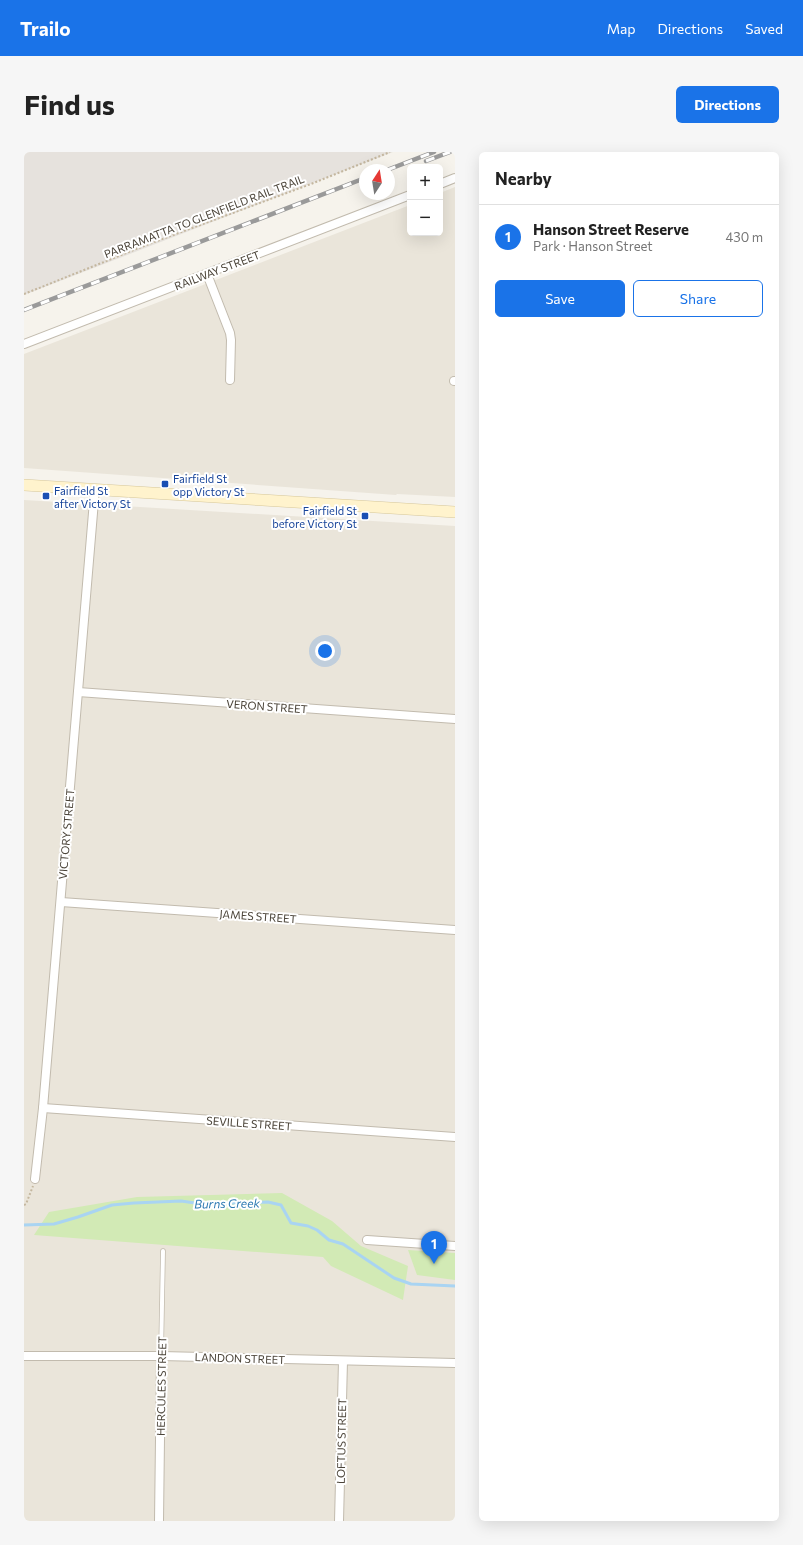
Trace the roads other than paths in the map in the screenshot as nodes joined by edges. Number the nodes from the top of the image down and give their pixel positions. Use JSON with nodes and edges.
{"nodes":[{"id":1,"x":455,"y":178,"type":"edge"},
{"id":2,"x":443,"y":183,"type":"edge"},
{"id":3,"x":407,"y":196,"type":"edge"},
{"id":4,"x":207,"y":274,"type":"junction"},
{"id":5,"x":24,"y":344,"type":"edge"},
{"id":6,"x":230,"y":380,"type":"dead end"},
{"id":7,"x":24,"y":485,"type":"edge"},
{"id":8,"x":95,"y":489,"type":"junction"},
{"id":9,"x":455,"y":512,"type":"edge"},
{"id":10,"x":78,"y":692,"type":"junction"},
{"id":11,"x":455,"y":719,"type":"edge"},
{"id":12,"x":61,"y":902,"type":"junction"},
{"id":13,"x":455,"y":930,"type":"edge"},
{"id":14,"x":43,"y":1108,"type":"junction"},
{"id":15,"x":455,"y":1137,"type":"edge"},
{"id":16,"x":35,"y":1179,"type":"road end"},
{"id":17,"x":367,"y":1240,"type":"dead end"},
{"id":18,"x":455,"y":1246,"type":"edge"},
{"id":19,"x":163,"y":1251,"type":"dead end"},
{"id":20,"x":24,"y":1356,"type":"edge"},
{"id":21,"x":161,"y":1356,"type":"junction"},
{"id":22,"x":343,"y":1361,"type":"junction"},
{"id":23,"x":455,"y":1363,"type":"edge"},
{"id":24,"x":159,"y":1521,"type":"edge"},
{"id":25,"x":339,"y":1521,"type":"edge"}],
"edges":[{"from":1,"to":2,"type":"street"},
{"from":3,"to":4,"type":"street","name":"RAILWAY STREET"},
{"from":4,"to":5,"type":"street","name":"RAILWAY STREET"},
{"from":4,"to":6,"type":"street"},
{"from":7,"to":8,"type":"main road"},
{"from":8,"to":9,"type":"main road"},
{"from":8,"to":10,"type":"street","name":"VICTORY STREET"},
{"from":10,"to":11,"type":"street","name":"VERON STREET"},
{"from":10,"to":12,"type":"street","name":"VICTORY STREET"},
{"from":12,"to":13,"type":"street","name":"JAMES STREET"},
{"from":12,"to":14,"type":"street","name":"VICTORY STREET"},
{"from":14,"to":15,"type":"street","name":"SEVILLE STREET"},
{"from":14,"to":16,"type":"street","name":"VICTORY STREET"},
{"from":17,"to":18,"type":"street"},
{"from":19,"to":21,"type":"lane","name":"HERCULES STREET"},
{"from":20,"to":21,"type":"street","name":"LANDON STREET"},
{"from":21,"to":22,"type":"street","name":"LANDON STREET"},
{"from":21,"to":24,"type":"street","name":"HERCULES STREET"},
{"from":22,"to":23,"type":"street","name":"LANDON STREET"},
{"from":22,"to":25,"type":"street","name":"LOFTUS STREET"}]}
